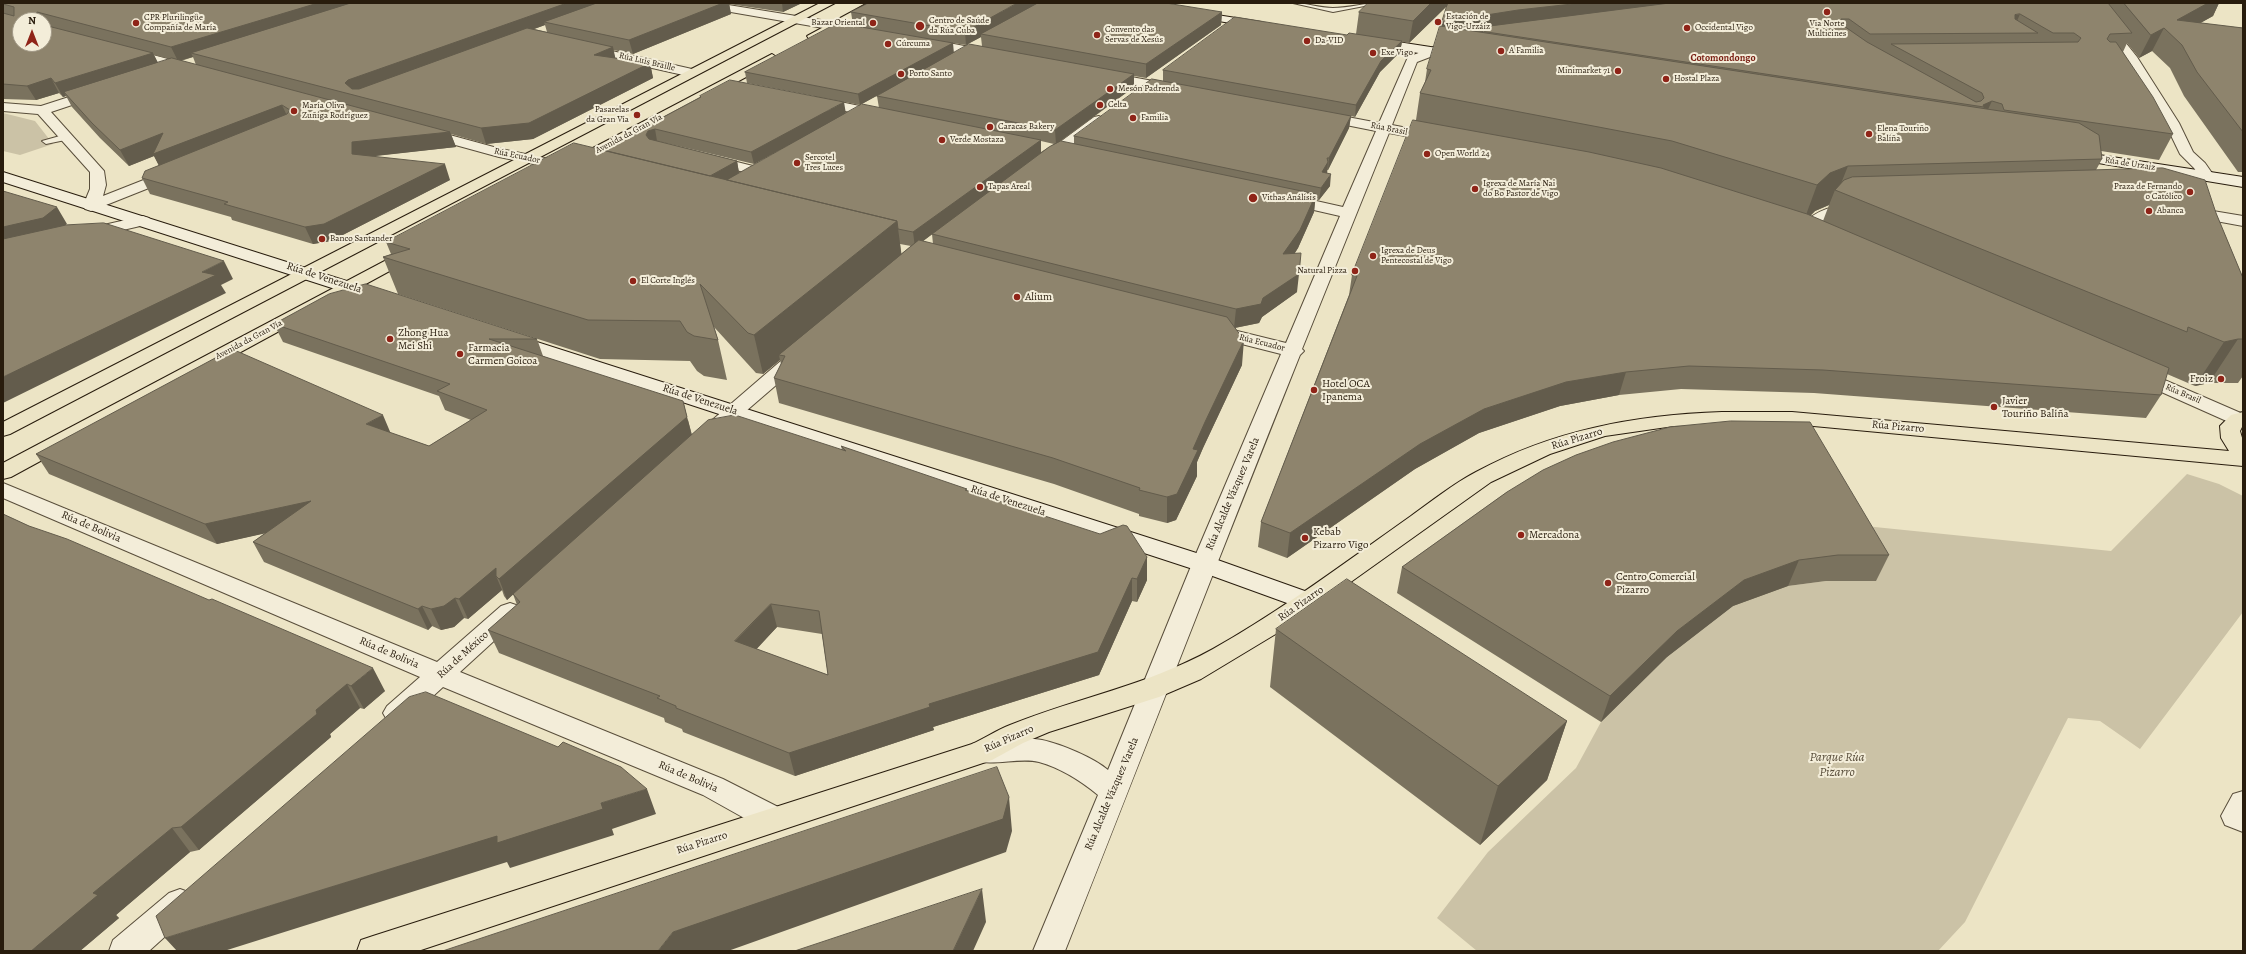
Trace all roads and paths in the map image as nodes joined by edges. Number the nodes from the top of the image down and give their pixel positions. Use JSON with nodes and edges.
{"nodes":[{"id":1,"x":696,"y":3,"type":"edge"},
{"id":2,"x":829,"y":3,"type":"edge"},
{"id":3,"x":876,"y":3,"type":"edge"},
{"id":4,"x":1296,"y":3,"type":"edge"},
{"id":5,"x":1336,"y":3,"type":"edge"},
{"id":6,"x":1377,"y":3,"type":"edge"},
{"id":7,"x":2088,"y":3,"type":"edge"},
{"id":8,"x":1314,"y":7,"type":"junction"},
{"id":9,"x":1182,"y":12,"type":"edge"},
{"id":10,"x":797,"y":19,"type":"junction"},
{"id":11,"x":1235,"y":20,"type":"junction"},
{"id":12,"x":834,"y":26,"type":"junction"},
{"id":13,"x":1271,"y":26,"type":"edge"},
{"id":14,"x":1223,"y":30,"type":"edge"},
{"id":15,"x":870,"y":32,"type":"edge"},
{"id":16,"x":908,"y":39,"type":"edge"},
{"id":17,"x":1357,"y":39,"type":"edge"},
{"id":18,"x":985,"y":40,"type":"edge"},
{"id":19,"x":801,"y":42,"type":"edge"},
{"id":20,"x":572,"y":46,"type":"edge"},
{"id":21,"x":113,"y":49,"type":"edge"},
{"id":22,"x":969,"y":51,"type":"junction"},
{"id":23,"x":1434,"y":51,"type":"junction"},
{"id":24,"x":782,"y":52,"type":"edge"},
{"id":25,"x":1004,"y":57,"type":"edge"},
{"id":26,"x":1472,"y":58,"type":"edge"},
{"id":27,"x":2120,"y":60,"type":"edge"},
{"id":28,"x":2134,"y":60,"type":"junction"},
{"id":29,"x":953,"y":61,"type":"edge"},
{"id":30,"x":179,"y":66,"type":"junction"},
{"id":31,"x":201,"y":66,"type":"edge"},
{"id":32,"x":160,"y":72,"type":"edge"},
{"id":33,"x":1165,"y":72,"type":"edge"},
{"id":34,"x":692,"y":73,"type":"junction"},
{"id":35,"x":1089,"y":73,"type":"edge"},
{"id":36,"x":724,"y":84,"type":"junction"},
{"id":37,"x":1149,"y":84,"type":"junction"},
{"id":38,"x":744,"y":87,"type":"edge"},
{"id":39,"x":109,"y":89,"type":"edge"},
{"id":40,"x":1188,"y":91,"type":"edge"},
{"id":41,"x":1132,"y":96,"type":"edge"},
{"id":42,"x":806,"y":99,"type":"edge"},
{"id":43,"x":880,"y":102,"type":"edge"},
{"id":44,"x":3,"y":108,"type":"edge"},
{"id":45,"x":42,"y":110,"type":"junction"},
{"id":46,"x":1113,"y":110,"type":"edge"},
{"id":47,"x":864,"y":111,"type":"junction"},
{"id":48,"x":1311,"y":114,"type":"edge"},
{"id":49,"x":894,"y":117,"type":"edge"},
{"id":50,"x":844,"y":122,"type":"edge"},
{"id":51,"x":1384,"y":128,"type":"junction"},
{"id":52,"x":415,"y":130,"type":"edge"},
{"id":53,"x":67,"y":137,"type":"junction"},
{"id":54,"x":1450,"y":140,"type":"edge"},
{"id":55,"x":46,"y":141,"type":"dead end"},
{"id":56,"x":1038,"y":147,"type":"edge"},
{"id":57,"x":1059,"y":151,"type":"junction"},
{"id":58,"x":2061,"y":153,"type":"edge"},
{"id":59,"x":1074,"y":154,"type":"edge"},
{"id":60,"x":693,"y":155,"type":"edge"},
{"id":61,"x":525,"y":158,"type":"junction"},
{"id":62,"x":2086,"y":159,"type":"junction"},
{"id":63,"x":770,"y":164,"type":"edge"},
{"id":64,"x":190,"y":167,"type":"edge"},
{"id":65,"x":568,"y":167,"type":"junction"},
{"id":66,"x":1032,"y":168,"type":"edge"},
{"id":67,"x":756,"y":171,"type":"junction"},
{"id":68,"x":591,"y":172,"type":"edge"},
{"id":69,"x":2097,"y":175,"type":"edge"},
{"id":70,"x":2206,"y":176,"type":"junction"},
{"id":71,"x":3,"y":177,"type":"edge"},
{"id":72,"x":550,"y":177,"type":"edge"},
{"id":73,"x":737,"y":181,"type":"edge"},
{"id":74,"x":2243,"y":182,"type":"edge"},
{"id":75,"x":1274,"y":197,"type":"edge"},
{"id":76,"x":91,"y":206,"type":"junction"},
{"id":77,"x":1874,"y":208,"type":"edge"},
{"id":78,"x":2176,"y":209,"type":"edge"},
{"id":79,"x":1350,"y":213,"type":"junction"},
{"id":80,"x":2207,"y":215,"type":"junction"},
{"id":81,"x":143,"y":221,"type":"junction"},
{"id":82,"x":2243,"y":221,"type":"edge"},
{"id":83,"x":2216,"y":233,"type":"edge"},
{"id":84,"x":70,"y":238,"type":"edge"},
{"id":85,"x":1825,"y":239,"type":"edge"},
{"id":86,"x":428,"y":243,"type":"edge"},
{"id":87,"x":308,"y":273,"type":"junction"},
{"id":88,"x":349,"y":286,"type":"junction"},
{"id":89,"x":384,"y":299,"type":"edge"},
{"id":90,"x":1194,"y":326,"type":"edge"},
{"id":91,"x":494,"y":334,"type":"edge"},
{"id":92,"x":808,"y":348,"type":"edge"},
{"id":93,"x":1294,"y":351,"type":"junction"},
{"id":94,"x":2121,"y":367,"type":"edge"},
{"id":95,"x":733,"y":411,"type":"junction"},
{"id":96,"x":2240,"y":418,"type":"edge"},
{"id":97,"x":3,"y":430,"type":"edge"},
{"id":98,"x":699,"y":442,"type":"edge"},
{"id":99,"x":2243,"y":454,"type":"edge"},
{"id":100,"x":2243,"y":459,"type":"edge"},
{"id":101,"x":3,"y":472,"type":"edge"},
{"id":102,"x":3,"y":490,"type":"edge"},
{"id":103,"x":1204,"y":564,"type":"junction"},
{"id":104,"x":530,"y":594,"type":"edge"},
{"id":105,"x":1307,"y":601,"type":"junction"},
{"id":106,"x":441,"y":675,"type":"junction"},
{"id":107,"x":1157,"y":687,"type":"junction"},
{"id":108,"x":380,"y":728,"type":"edge"},
{"id":109,"x":982,"y":752,"type":"junction"},
{"id":110,"x":1113,"y":791,"type":"junction"},
{"id":111,"x":774,"y":820,"type":"junction"},
{"id":112,"x":196,"y":889,"type":"edge"},
{"id":113,"x":125,"y":951,"type":"edge"},
{"id":114,"x":373,"y":951,"type":"edge"},
{"id":115,"x":1049,"y":951,"type":"edge"}],
"edges":[{"from":1,"to":10,"type":"street"},
{"from":2,"to":10,"type":"main road"},
{"from":3,"to":12,"type":"main road"},
{"from":4,"to":8,"type":"lane"},
{"from":5,"to":8,"type":"lane"},
{"from":6,"to":8,"type":"lane"},
{"from":7,"to":28,"type":"street"},
{"from":9,"to":11,"type":"street"},
{"from":10,"to":12,"type":"street"},
{"from":10,"to":34,"type":"main road"},
{"from":11,"to":13,"type":"street"},
{"from":11,"to":14,"type":"street"},
{"from":12,"to":15,"type":"street"},
{"from":12,"to":19,"type":"main road"},
{"from":16,"to":22,"type":"street"},
{"from":17,"to":23,"type":"street"},
{"from":18,"to":22,"type":"street"},
{"from":20,"to":34,"type":"street","name":"Rúa Luis Braille"},
{"from":21,"to":30,"type":"street"},
{"from":22,"to":25,"type":"street"},
{"from":22,"to":29,"type":"street"},
{"from":23,"to":26,"type":"street"},
{"from":23,"to":51,"type":"street","name":"Rúa Alcalde Vázquez Varela"},
{"from":24,"to":36,"type":"main road","name":"Avenida da Gran Vía"},
{"from":27,"to":28,"type":"street"},
{"from":28,"to":70,"type":"street"},
{"from":30,"to":31,"type":"street"},
{"from":30,"to":32,"type":"street"},
{"from":33,"to":37,"type":"street"},
{"from":34,"to":61,"type":"main road"},
{"from":35,"to":37,"type":"street"},
{"from":36,"to":38,"type":"street"},
{"from":36,"to":65,"type":"main road","name":"Avenida da Gran Vía"},
{"from":37,"to":40,"type":"street"},
{"from":37,"to":41,"type":"street"},
{"from":39,"to":45,"type":"street"},
{"from":42,"to":47,"type":"street"},
{"from":43,"to":47,"type":"street"},
{"from":44,"to":45,"type":"street"},
{"from":45,"to":53,"type":"street"},
{"from":46,"to":57,"type":"street"},
{"from":47,"to":49,"type":"street"},
{"from":47,"to":50,"type":"street"},
{"from":48,"to":51,"type":"street","name":"Rúa Brasil"},
{"from":51,"to":54,"type":"street","name":"Rúa Brasil"},
{"from":51,"to":79,"type":"street","name":"Rúa Alcalde Vázquez Varela"},
{"from":52,"to":61,"type":"street","name":"Rúa Ecuador"},
{"from":53,"to":55,"type":"lane"},
{"from":53,"to":76,"type":"street"},
{"from":56,"to":57,"type":"street"},
{"from":57,"to":59,"type":"street"},
{"from":57,"to":66,"type":"street"},
{"from":58,"to":62,"type":"street"},
{"from":60,"to":67,"type":"street"},
{"from":61,"to":65,"type":"street","name":"Rúa Ecuador"},
{"from":61,"to":87,"type":"main road"},
{"from":62,"to":69,"type":"street"},
{"from":62,"to":70,"type":"street","name":"Rúa de Urzaiz"},
{"from":63,"to":67,"type":"street"},
{"from":64,"to":76,"type":"street"},
{"from":65,"to":68,"type":"street","name":"Rúa Ecuador"},
{"from":65,"to":72,"type":"main road","name":"Avenida da Gran Vía"},
{"from":67,"to":73,"type":"street"},
{"from":70,"to":74,"type":"street","name":"Rúa de Urzaiz"},
{"from":71,"to":76,"type":"street","name":"Rúa de Venezuela"},
{"from":75,"to":79,"type":"street"},
{"from":76,"to":81,"type":"street","name":"Rúa de Venezuela"},
{"from":77,"to":85,"type":"street"},
{"from":78,"to":80,"type":"street"},
{"from":79,"to":93,"type":"street","name":"Rúa Alcalde Vázquez Varela"},
{"from":80,"to":82,"type":"street"},
{"from":80,"to":83,"type":"street"},
{"from":81,"to":84,"type":"street"},
{"from":81,"to":87,"type":"street","name":"Rúa de Venezuela"},
{"from":86,"to":88,"type":"main road","name":"Avenida da Gran Vía"},
{"from":87,"to":88,"type":"street","name":"Rúa de Venezuela"},
{"from":87,"to":97,"type":"main road"},
{"from":88,"to":89,"type":"street","name":"Rúa de Venezuela"},
{"from":88,"to":101,"type":"main road","name":"Avenida da Gran Vía"},
{"from":90,"to":93,"type":"street","name":"Rúa Ecuador"},
{"from":91,"to":95,"type":"street","name":"Rúa de Venezuela"},
{"from":92,"to":95,"type":"street"},
{"from":93,"to":103,"type":"street","name":"Rúa Alcalde Vázquez Varela"},
{"from":94,"to":96,"type":"street","name":"Rúa Brasil"},
{"from":95,"to":98,"type":"street"},
{"from":95,"to":103,"type":"street","name":"Rúa de Venezuela"},
{"from":96,"to":99,"type":"main road"},
{"from":100,"to":105,"type":"main road","name":"Rúa Pizarro"},
{"from":102,"to":106,"type":"street","name":"Rúa de Bolivia"},
{"from":103,"to":105,"type":"street","name":"Rúa de Venezuela"},
{"from":103,"to":107,"type":"street","name":"Rúa Alcalde Vázquez Varela"},
{"from":104,"to":106,"type":"street","name":"Rúa de México"},
{"from":105,"to":107,"type":"main road","name":"Rúa Pizarro"},
{"from":106,"to":108,"type":"street","name":"Rúa de México"},
{"from":106,"to":111,"type":"street","name":"Rúa de Bolivia"},
{"from":107,"to":109,"type":"main road","name":"Rúa Pizarro"},
{"from":107,"to":110,"type":"street","name":"Rúa Alcalde Vázquez Varela"},
{"from":109,"to":110,"type":"street"},
{"from":109,"to":111,"type":"main road","name":"Rúa Pizarro"},
{"from":110,"to":115,"type":"street","name":"Rúa Alcalde Vázquez Varela"},
{"from":111,"to":114,"type":"main road","name":"Rúa Pizarro"},
{"from":112,"to":113,"type":"street"}]}
